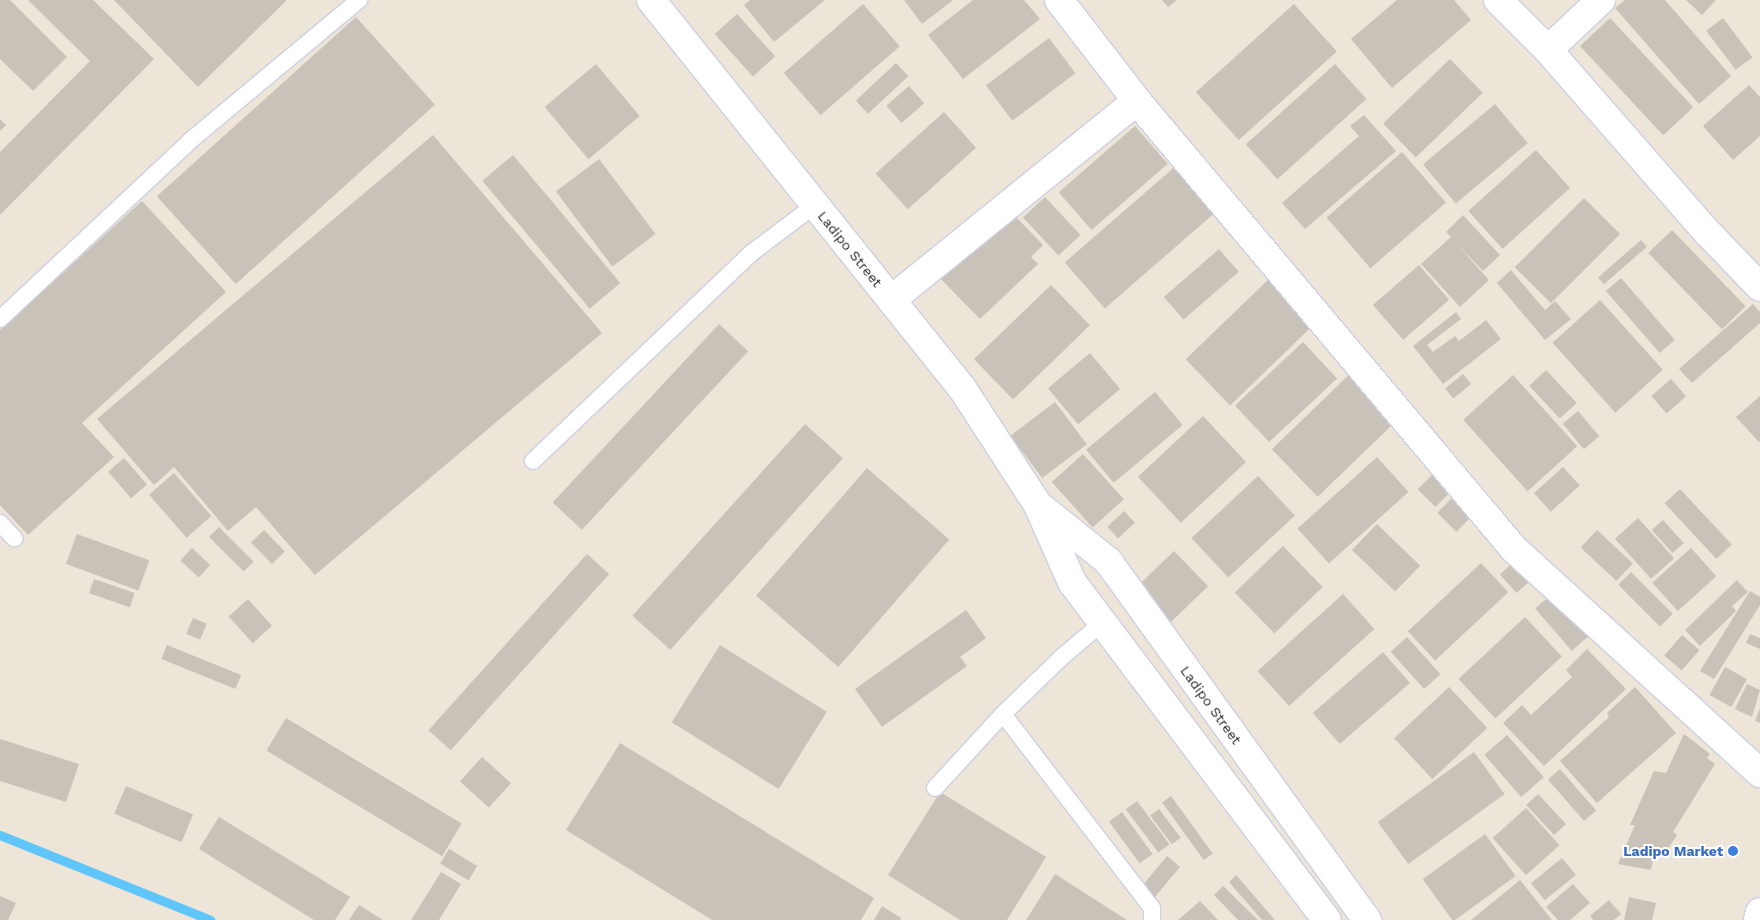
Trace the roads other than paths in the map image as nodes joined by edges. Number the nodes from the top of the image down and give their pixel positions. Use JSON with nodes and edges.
{"nodes":[{"id":1,"x":359,"y":0,"type":"edge"},
{"id":2,"x":651,"y":0,"type":"edge"},
{"id":3,"x":1059,"y":0,"type":"edge"},
{"id":4,"x":1498,"y":0,"type":"edge"},
{"id":5,"x":1601,"y":0,"type":"edge"},
{"id":6,"x":1548,"y":50,"type":"junction"},
{"id":7,"x":1137,"y":102,"type":"junction"},
{"id":8,"x":815,"y":205,"type":"junction"},
{"id":9,"x":1760,"y":287,"type":"edge"},
{"id":10,"x":891,"y":300,"type":"junction"},
{"id":11,"x":0,"y":319,"type":"edge"},
{"id":12,"x":533,"y":461,"type":"dead end"},
{"id":13,"x":1038,"y":505,"type":"junction"},
{"id":14,"x":0,"y":522,"type":"edge"},
{"id":15,"x":14,"y":538,"type":"dead end"},
{"id":16,"x":1102,"y":623,"type":"junction"},
{"id":17,"x":1003,"y":714,"type":"junction"},
{"id":18,"x":1760,"y":773,"type":"edge"},
{"id":19,"x":935,"y":788,"type":"dead end"},
{"id":20,"x":1760,"y":912,"type":"edge"},
{"id":21,"x":1152,"y":920,"type":"edge"},
{"id":22,"x":1327,"y":920,"type":"edge"},
{"id":23,"x":1367,"y":920,"type":"edge"},
{"id":24,"x":1758,"y":920,"type":"edge"}],
"edges":[{"from":1,"to":11,"type":"lane"},
{"from":2,"to":8,"type":"street","name":"Ladipo Street"},
{"from":3,"to":7,"type":"street"},
{"from":4,"to":6,"type":"street"},
{"from":5,"to":6,"type":"street"},
{"from":6,"to":9,"type":"street"},
{"from":7,"to":10,"type":"street"},
{"from":7,"to":18,"type":"street"},
{"from":8,"to":10,"type":"street","name":"Ladipo Street"},
{"from":8,"to":12,"type":"lane"},
{"from":10,"to":13,"type":"street","name":"Ladipo Street"},
{"from":13,"to":16,"type":"street","name":"Ladipo Street"},
{"from":13,"to":23,"type":"street","name":"Ladipo Street"},
{"from":14,"to":15,"type":"lane"},
{"from":16,"to":17,"type":"lane"},
{"from":16,"to":22,"type":"street","name":"Ladipo Street"},
{"from":17,"to":19,"type":"lane"},
{"from":17,"to":21,"type":"lane"},
{"from":20,"to":24,"type":"street"}]}
